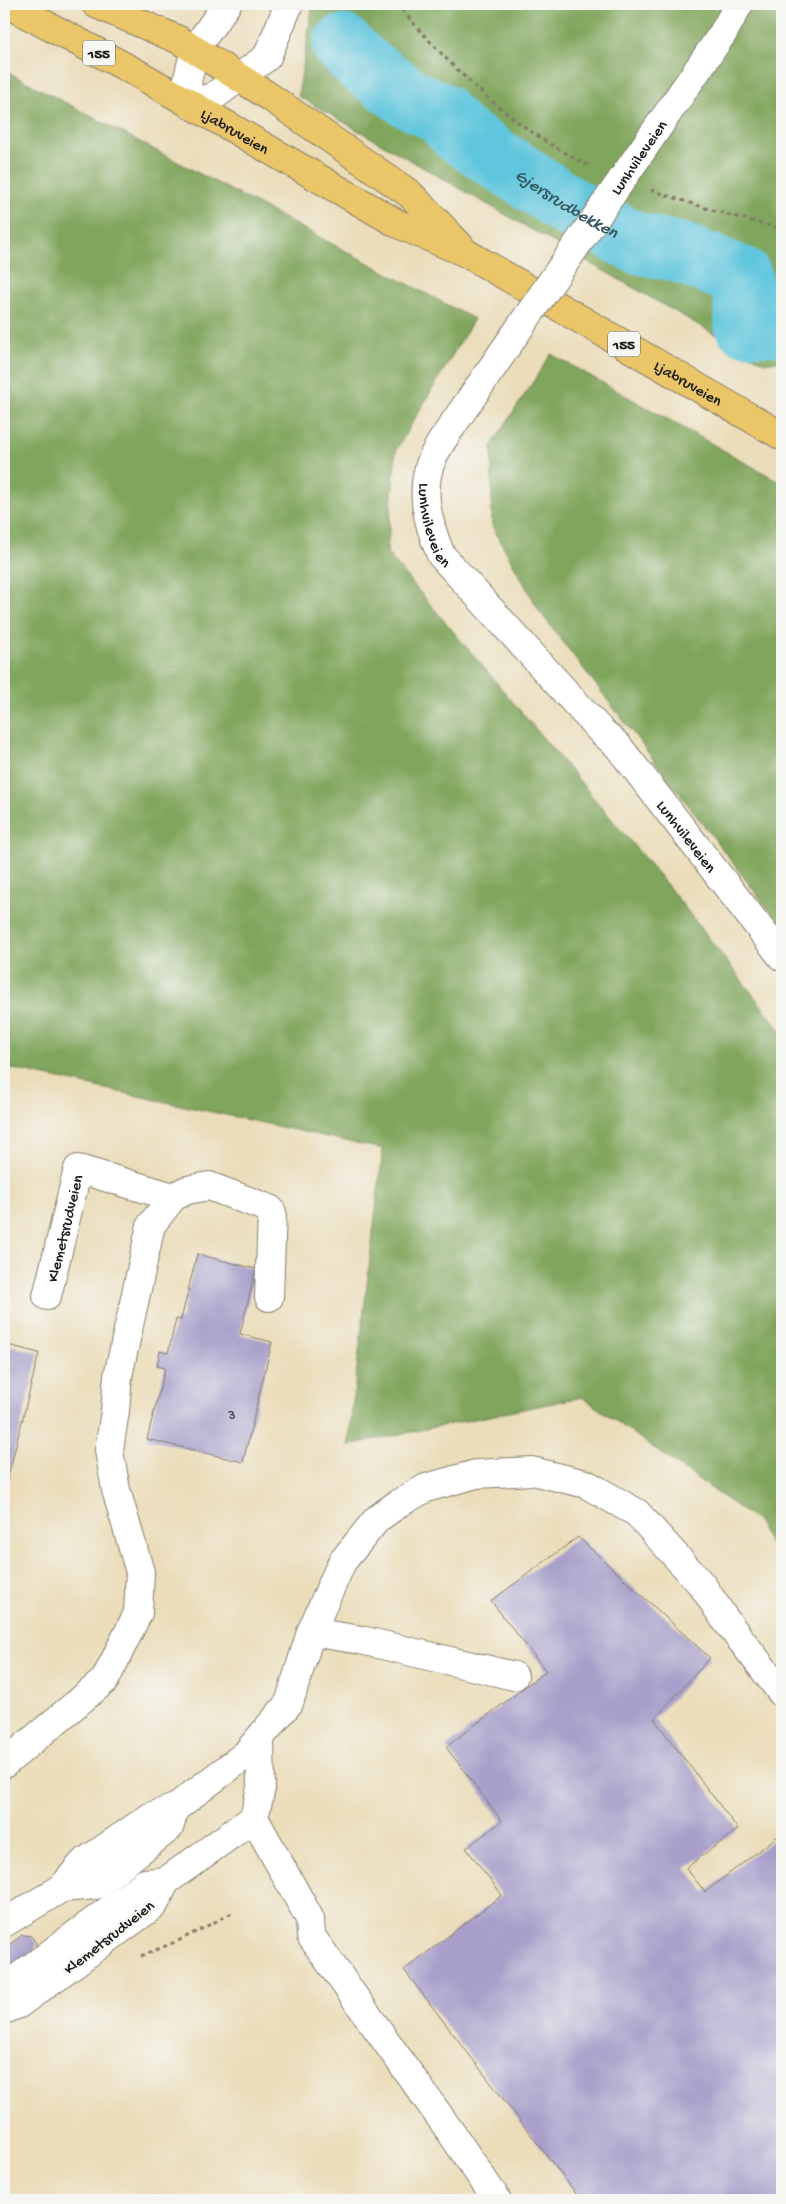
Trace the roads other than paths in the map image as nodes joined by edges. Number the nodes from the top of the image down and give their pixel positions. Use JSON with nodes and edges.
{"nodes":[{"id":1,"x":7,"y":4,"type":"edge"},
{"id":2,"x":96,"y":4,"type":"edge"},
{"id":3,"x":227,"y":4,"type":"edge"},
{"id":4,"x":289,"y":4,"type":"edge"},
{"id":5,"x":739,"y":4,"type":"edge"},
{"id":6,"x":195,"y":49,"type":"junction"},
{"id":7,"x":241,"y":78,"type":"junction"},
{"id":8,"x":191,"y":105,"type":"junction"},
{"id":9,"x":466,"y":253,"type":"junction"},
{"id":10,"x":782,"y":436,"type":"edge"},
{"id":11,"x":782,"y":956,"type":"edge"},
{"id":12,"x":173,"y":1197,"type":"junction"},
{"id":13,"x":48,"y":1296,"type":"dead end"},
{"id":14,"x":269,"y":1297,"type":"dead end"},
{"id":15,"x":311,"y":1632,"type":"junction"},
{"id":16,"x":514,"y":1676,"type":"dead end"},
{"id":17,"x":782,"y":1693,"type":"edge"},
{"id":18,"x":260,"y":1739,"type":"junction"},
{"id":19,"x":4,"y":1764,"type":"edge"},
{"id":20,"x":254,"y":1818,"type":"junction"},
{"id":21,"x":166,"y":1881,"type":"junction"},
{"id":22,"x":4,"y":1922,"type":"edge"},
{"id":23,"x":4,"y":1990,"type":"edge"},
{"id":24,"x":4,"y":2010,"type":"edge"},
{"id":25,"x":497,"y":2200,"type":"edge"}],
"edges":[{"from":1,"to":8,"type":"main road","name":"Ljabruveien","number":"155"},
{"from":2,"to":6,"type":"main road","name":"Ljabruveien","number":"155"},
{"from":3,"to":6,"type":"street"},
{"from":4,"to":7,"type":"street"},
{"from":5,"to":11,"type":"street","name":"Lunhvileveien","bridge":true},
{"from":6,"to":7,"type":"main road","name":"Ljabruveien","number":"155"},
{"from":6,"to":8,"type":"street"},
{"from":7,"to":8,"type":"street"},
{"from":7,"to":9,"type":"main road","name":"Ljabruveien","number":"155"},
{"from":8,"to":9,"type":"main road","name":"Ljabruveien","number":"155"},
{"from":9,"to":10,"type":"main road","name":"Ljabruveien","number":"155"},
{"from":12,"to":13,"type":"street","name":"Klemetsrudveien"},
{"from":12,"to":14,"type":"street"},
{"from":12,"to":19,"type":"street"},
{"from":15,"to":16,"type":"street"},
{"from":15,"to":17,"type":"street"},
{"from":15,"to":18,"type":"street"},
{"from":18,"to":20,"type":"street"},
{"from":18,"to":22,"type":"street"},
{"from":20,"to":21,"type":"street"},
{"from":20,"to":25,"type":"street"},
{"from":21,"to":23,"type":"street","name":"Klemetsrudveien"},
{"from":21,"to":24,"type":"street","name":"Klemetsrudveien"}]}
